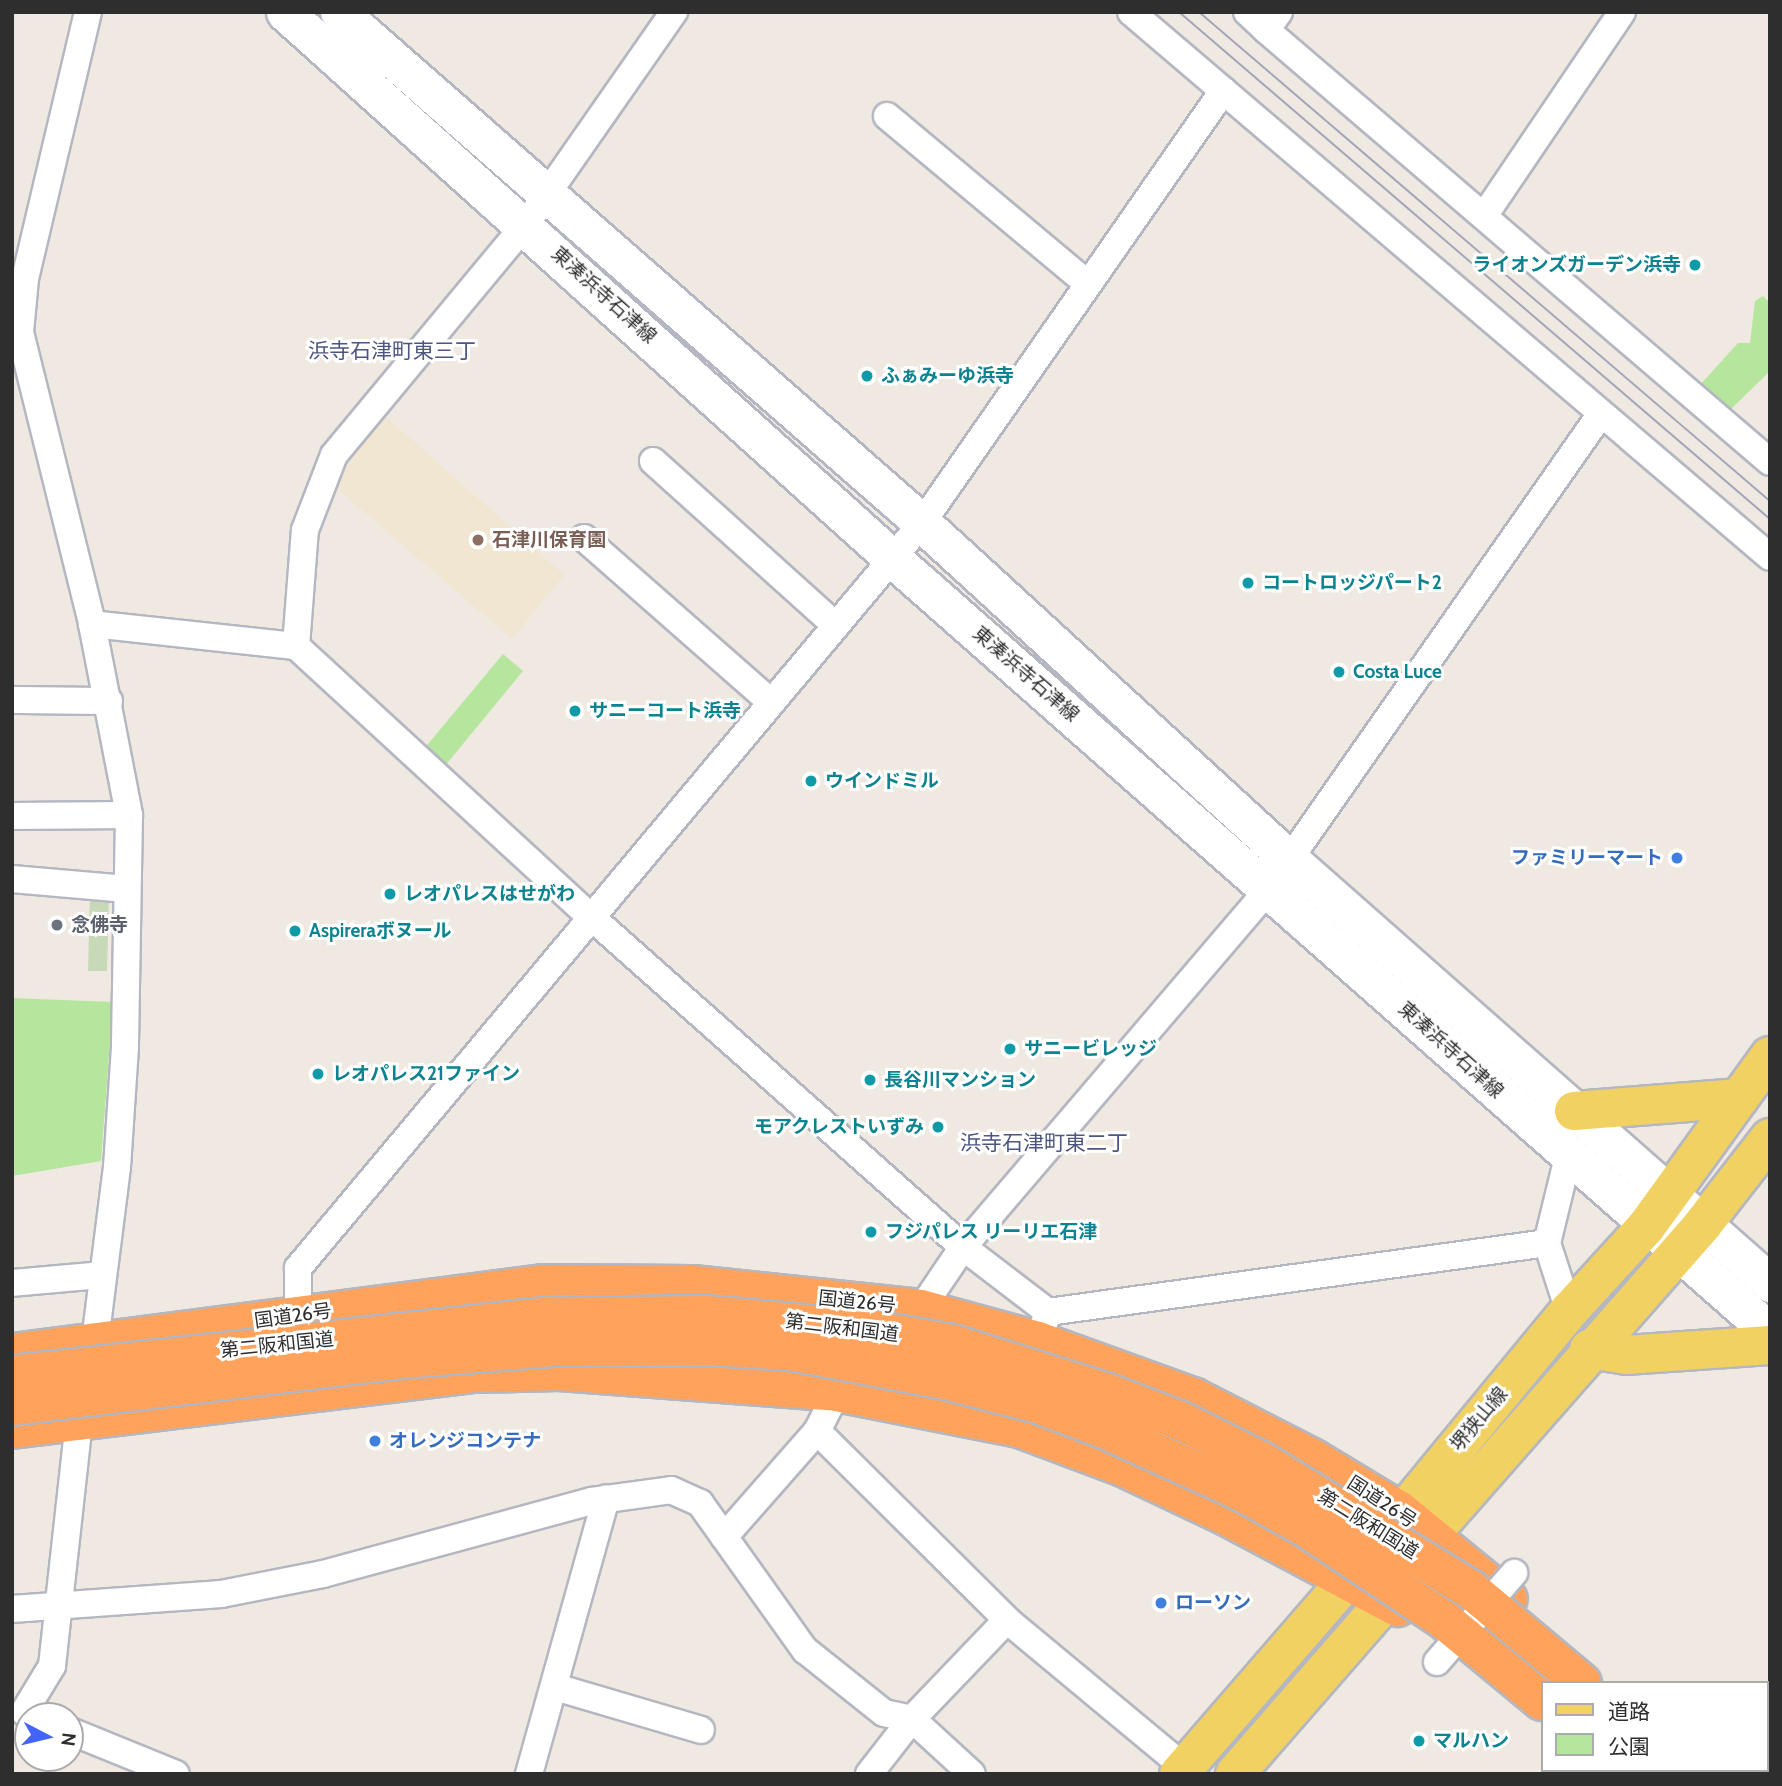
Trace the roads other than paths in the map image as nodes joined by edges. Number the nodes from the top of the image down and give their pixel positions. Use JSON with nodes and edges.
{"nodes":[{"id":1,"x":88,"y":12,"type":"edge"},
{"id":2,"x":285,"y":12,"type":"edge"},
{"id":3,"x":674,"y":12,"type":"edge"},
{"id":4,"x":1131,"y":12,"type":"edge"},
{"id":5,"x":1247,"y":12,"type":"edge"},
{"id":6,"x":1622,"y":12,"type":"edge"},
{"id":7,"x":1273,"y":21,"type":"edge"},
{"id":8,"x":353,"y":29,"type":"edge"},
{"id":9,"x":1223,"y":91,"type":"junction"},
{"id":10,"x":887,"y":116,"type":"dead end"},
{"id":11,"x":535,"y":210,"type":"junction"},
{"id":12,"x":1484,"y":216,"type":"junction"},
{"id":13,"x":1088,"y":284,"type":"junction"},
{"id":14,"x":16,"y":336,"type":"edge"},
{"id":15,"x":1600,"y":415,"type":"junction"},
{"id":16,"x":653,"y":461,"type":"dead end"},
{"id":17,"x":1770,"y":462,"type":"edge"},
{"id":18,"x":922,"y":523,"type":"junction"},
{"id":19,"x":584,"y":538,"type":"dead end"},
{"id":20,"x":1770,"y":557,"type":"edge"},
{"id":21,"x":893,"y":559,"type":"junction"},
{"id":22,"x":92,"y":624,"type":"junction"},
{"id":23,"x":836,"y":626,"type":"junction"},
{"id":24,"x":296,"y":646,"type":"junction"},
{"id":25,"x":12,"y":700,"type":"edge"},
{"id":26,"x":109,"y":701,"type":"junction"},
{"id":27,"x":771,"y":702,"type":"junction"},
{"id":28,"x":129,"y":815,"type":"junction"},
{"id":29,"x":12,"y":816,"type":"edge"},
{"id":30,"x":1279,"y":872,"type":"junction"},
{"id":31,"x":12,"y":880,"type":"edge"},
{"id":32,"x":127,"y":889,"type":"junction"},
{"id":33,"x":590,"y":916,"type":"junction"},
{"id":34,"x":1770,"y":1056,"type":"edge"},
{"id":35,"x":1739,"y":1098,"type":"junction"},
{"id":36,"x":1573,"y":1111,"type":"junction"},
{"id":37,"x":1770,"y":1138,"type":"edge"},
{"id":38,"x":1568,"y":1157,"type":"junction"},
{"id":39,"x":1671,"y":1193,"type":"junction"},
{"id":40,"x":1646,"y":1227,"type":"junction"},
{"id":41,"x":1691,"y":1237,"type":"junction"},
{"id":42,"x":1547,"y":1244,"type":"junction"},
{"id":43,"x":963,"y":1247,"type":"junction"},
{"id":44,"x":102,"y":1275,"type":"junction"},
{"id":45,"x":12,"y":1283,"type":"edge"},
{"id":46,"x":1770,"y":1283,"type":"edge"},
{"id":47,"x":921,"y":1309,"type":"junction"},
{"id":48,"x":1569,"y":1311,"type":"junction"},
{"id":49,"x":298,"y":1314,"type":"junction"},
{"id":50,"x":1043,"y":1326,"type":"junction"},
{"id":51,"x":1770,"y":1332,"type":"edge"},
{"id":52,"x":97,"y":1340,"type":"junction"},
{"id":53,"x":1770,"y":1345,"type":"edge"},
{"id":54,"x":1589,"y":1349,"type":"junction"},
{"id":55,"x":12,"y":1353,"type":"edge"},
{"id":56,"x":12,"y":1375,"type":"edge"},
{"id":57,"x":836,"y":1392,"type":"junction"},
{"id":58,"x":12,"y":1406,"type":"edge"},
{"id":59,"x":76,"y":1422,"type":"junction"},
{"id":60,"x":12,"y":1429,"type":"edge"},
{"id":61,"x":817,"y":1431,"type":"junction"},
{"id":62,"x":606,"y":1499,"type":"junction"},
{"id":63,"x":1400,"y":1511,"type":"junction"},
{"id":64,"x":1431,"y":1534,"type":"junction"},
{"id":65,"x":724,"y":1537,"type":"junction"},
{"id":66,"x":1514,"y":1573,"type":"dead end"},
{"id":67,"x":1348,"y":1579,"type":"junction"},
{"id":68,"x":1387,"y":1600,"type":"junction"},
{"id":69,"x":61,"y":1605,"type":"junction"},
{"id":70,"x":12,"y":1609,"type":"edge"},
{"id":71,"x":1007,"y":1620,"type":"junction"},
{"id":72,"x":1437,"y":1662,"type":"dead end"},
{"id":73,"x":1580,"y":1681,"type":"edge"},
{"id":74,"x":1597,"y":1681,"type":"edge"},
{"id":75,"x":555,"y":1687,"type":"junction"},
{"id":76,"x":1540,"y":1699,"type":"edge"},
{"id":77,"x":29,"y":1702,"type":"edge"},
{"id":78,"x":1540,"y":1711,"type":"edge"},
{"id":79,"x":912,"y":1719,"type":"junction"},
{"id":80,"x":701,"y":1730,"type":"dead end"},
{"id":81,"x":84,"y":1737,"type":"edge"},
{"id":82,"x":1181,"y":1771,"type":"edge"},
{"id":83,"x":176,"y":1774,"type":"edge"},
{"id":84,"x":528,"y":1774,"type":"edge"},
{"id":85,"x":869,"y":1774,"type":"edge"},
{"id":86,"x":972,"y":1774,"type":"edge"},
{"id":87,"x":1235,"y":1774,"type":"edge"}],
"edges":[{"from":1,"to":14,"type":"street"},
{"from":2,"to":8,"type":"street","name":"東湊浜寺石津線"},
{"from":3,"to":11,"type":"street"},
{"from":4,"to":9,"type":"street"},
{"from":5,"to":7,"type":"street"},
{"from":6,"to":12,"type":"street"},
{"from":7,"to":12,"type":"street"},
{"from":8,"to":11,"type":"street","name":"東湊浜寺石津線"},
{"from":9,"to":13,"type":"street"},
{"from":9,"to":15,"type":"street"},
{"from":10,"to":13,"type":"street"},
{"from":11,"to":18,"type":"street","name":"東湊浜寺石津線"},
{"from":11,"to":21,"type":"street","name":"東湊浜寺石津線"},
{"from":11,"to":24,"type":"street"},
{"from":12,"to":17,"type":"street"},
{"from":13,"to":18,"type":"street"},
{"from":14,"to":22,"type":"street"},
{"from":15,"to":20,"type":"street"},
{"from":15,"to":30,"type":"street"},
{"from":16,"to":23,"type":"street"},
{"from":18,"to":21,"type":"street"},
{"from":18,"to":30,"type":"street","name":"東湊浜寺石津線"},
{"from":19,"to":27,"type":"street"},
{"from":21,"to":23,"type":"street"},
{"from":21,"to":30,"type":"street","name":"東湊浜寺石津線"},
{"from":22,"to":24,"type":"street"},
{"from":22,"to":26,"type":"street"},
{"from":23,"to":27,"type":"street"},
{"from":24,"to":33,"type":"street"},
{"from":25,"to":26,"type":"street"},
{"from":26,"to":28,"type":"street"},
{"from":27,"to":33,"type":"street"},
{"from":28,"to":29,"type":"street"},
{"from":28,"to":32,"type":"street"},
{"from":30,"to":36,"type":"street","name":"東湊浜寺石津線"},
{"from":30,"to":38,"type":"street","name":"東湊浜寺石津線"},
{"from":30,"to":43,"type":"street"},
{"from":31,"to":32,"type":"street"},
{"from":32,"to":44,"type":"street"},
{"from":33,"to":43,"type":"street"},
{"from":33,"to":49,"type":"street"},
{"from":34,"to":35,"type":"main road","name":"堺狭山線"},
{"from":35,"to":36,"type":"main road"},
{"from":35,"to":39,"type":"main road","name":"堺狭山線"},
{"from":36,"to":39,"type":"street","name":"東湊浜寺石津線"},
{"from":37,"to":41,"type":"main road","name":"堺狭山線"},
{"from":38,"to":40,"type":"street","name":"東湊浜寺石津線"},
{"from":38,"to":42,"type":"street"},
{"from":39,"to":40,"type":"main road","name":"堺狭山線"},
{"from":39,"to":41,"type":"street","name":"東湊浜寺石津線"},
{"from":40,"to":41,"type":"street","name":"東湊浜寺石津線"},
{"from":40,"to":48,"type":"main road","name":"堺狭山線"},
{"from":41,"to":46,"type":"street","name":"東湊浜寺石津線"},
{"from":41,"to":51,"type":"street","name":"東湊浜寺石津線"},
{"from":41,"to":54,"type":"main road","name":"堺狭山線"},
{"from":42,"to":48,"type":"street"},
{"from":42,"to":50,"type":"street"},
{"from":43,"to":47,"type":"street"},
{"from":43,"to":50,"type":"street"},
{"from":44,"to":45,"type":"street"},
{"from":44,"to":52,"type":"street"},
{"from":47,"to":49,"type":"highway","name":"国道26号"},
{"from":47,"to":50,"type":"highway","name":"国道26号"},
{"from":48,"to":63,"type":"main road","name":"堺狭山線"},
{"from":49,"to":52,"type":"highway","name":"国道26号"},
{"from":50,"to":63,"type":"highway","name":"国道26号"},
{"from":52,"to":55,"type":"highway","name":"国道26号"},
{"from":52,"to":59,"type":"street"},
{"from":53,"to":54,"type":"main road"},
{"from":54,"to":64,"type":"main road","name":"堺狭山線"},
{"from":56,"to":73,"type":"highway","name":"第二阪和国道","bridge":true},
{"from":57,"to":59,"type":"highway"},
{"from":57,"to":61,"type":"street"},
{"from":57,"to":67,"type":"highway"},
{"from":58,"to":76,"type":"highway","name":"第二阪和国道","bridge":true},
{"from":59,"to":60,"type":"highway"},
{"from":59,"to":69,"type":"street"},
{"from":61,"to":65,"type":"street"},
{"from":61,"to":71,"type":"street"},
{"from":62,"to":65,"type":"street"},
{"from":62,"to":69,"type":"street"},
{"from":62,"to":75,"type":"street"},
{"from":63,"to":64,"type":"highway","name":"国道26号"},
{"from":63,"to":67,"type":"main road","name":"堺狭山線"},
{"from":64,"to":68,"type":"main road","name":"堺狭山線"},
{"from":64,"to":74,"type":"highway","name":"国道26号"},
{"from":65,"to":79,"type":"street"},
{"from":66,"to":72,"type":"street","bridge":true},
{"from":67,"to":68,"type":"highway"},
{"from":67,"to":82,"type":"main road","name":"堺狭山線"},
{"from":68,"to":78,"type":"highway"},
{"from":68,"to":87,"type":"main road","name":"堺狭山線"},
{"from":69,"to":70,"type":"street"},
{"from":69,"to":77,"type":"street"},
{"from":71,"to":79,"type":"street"},
{"from":71,"to":82,"type":"street"},
{"from":75,"to":80,"type":"street"},
{"from":75,"to":84,"type":"street"},
{"from":79,"to":85,"type":"street"},
{"from":79,"to":86,"type":"street"},
{"from":81,"to":83,"type":"street"}]}
